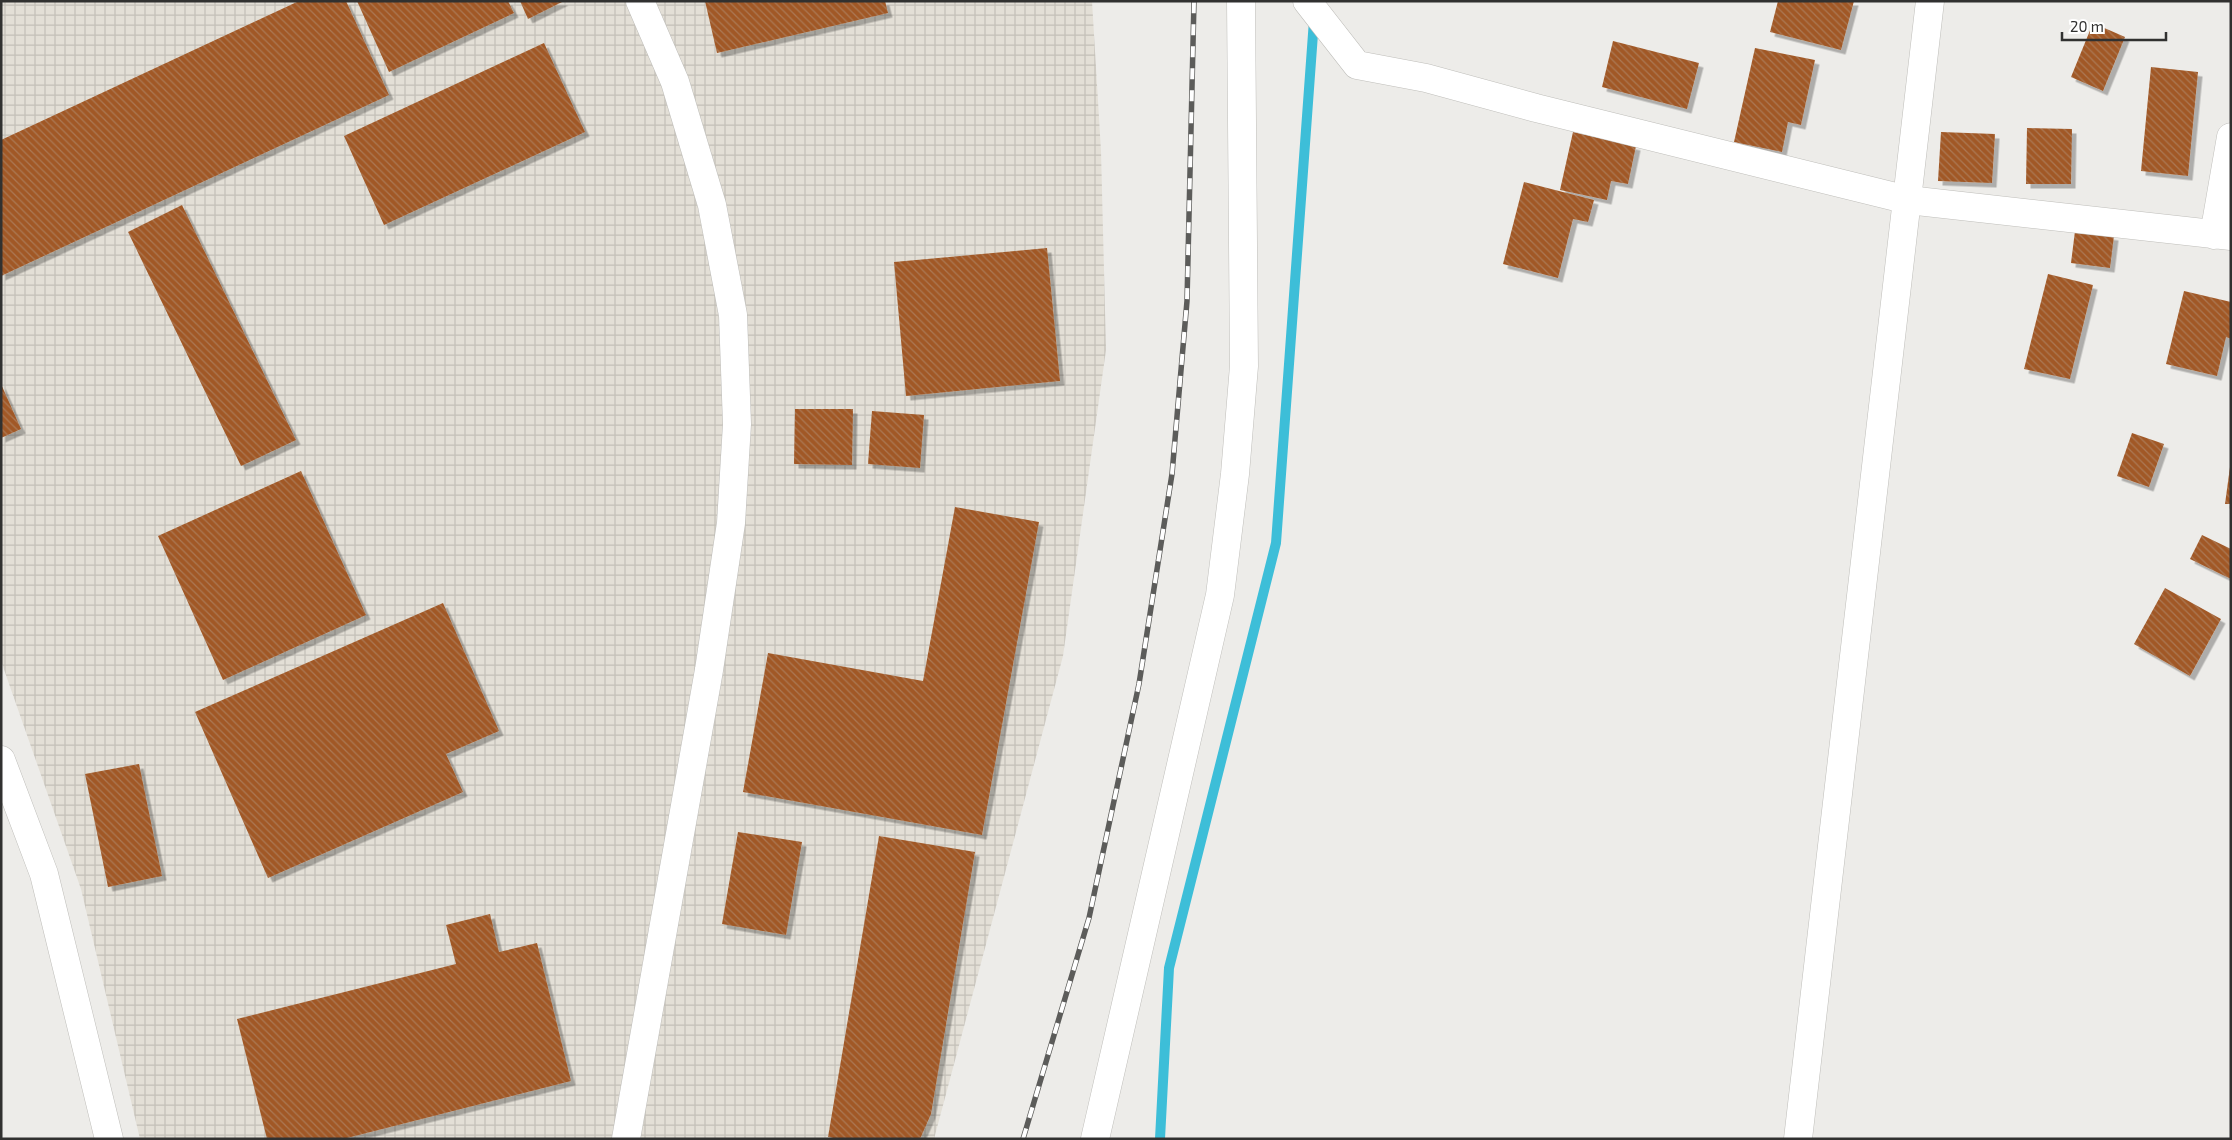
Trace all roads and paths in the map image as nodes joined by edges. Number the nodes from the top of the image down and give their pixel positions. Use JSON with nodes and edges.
{"nodes":[{"id":1,"x":640,"y":1,"type":"edge"},
{"id":2,"x":1241,"y":1,"type":"edge"},
{"id":3,"x":1307,"y":1,"type":"edge"},
{"id":4,"x":1930,"y":1,"type":"edge"},
{"id":5,"x":2231,"y":137,"type":"edge"},
{"id":6,"x":1908,"y":200,"type":"junction"},
{"id":7,"x":2223,"y":235,"type":"edge"},
{"id":8,"x":1,"y":760,"type":"edge"},
{"id":9,"x":109,"y":1139,"type":"edge"},
{"id":10,"x":626,"y":1139,"type":"edge"},
{"id":11,"x":1095,"y":1139,"type":"edge"},
{"id":12,"x":1798,"y":1139,"type":"edge"}],
"edges":[{"from":1,"to":10,"type":"street"},
{"from":2,"to":11,"type":"street"},
{"from":3,"to":6,"type":"street"},
{"from":4,"to":6,"type":"street"},
{"from":5,"to":7,"type":"street"},
{"from":6,"to":7,"type":"street"},
{"from":6,"to":12,"type":"street"},
{"from":8,"to":9,"type":"street"}]}
